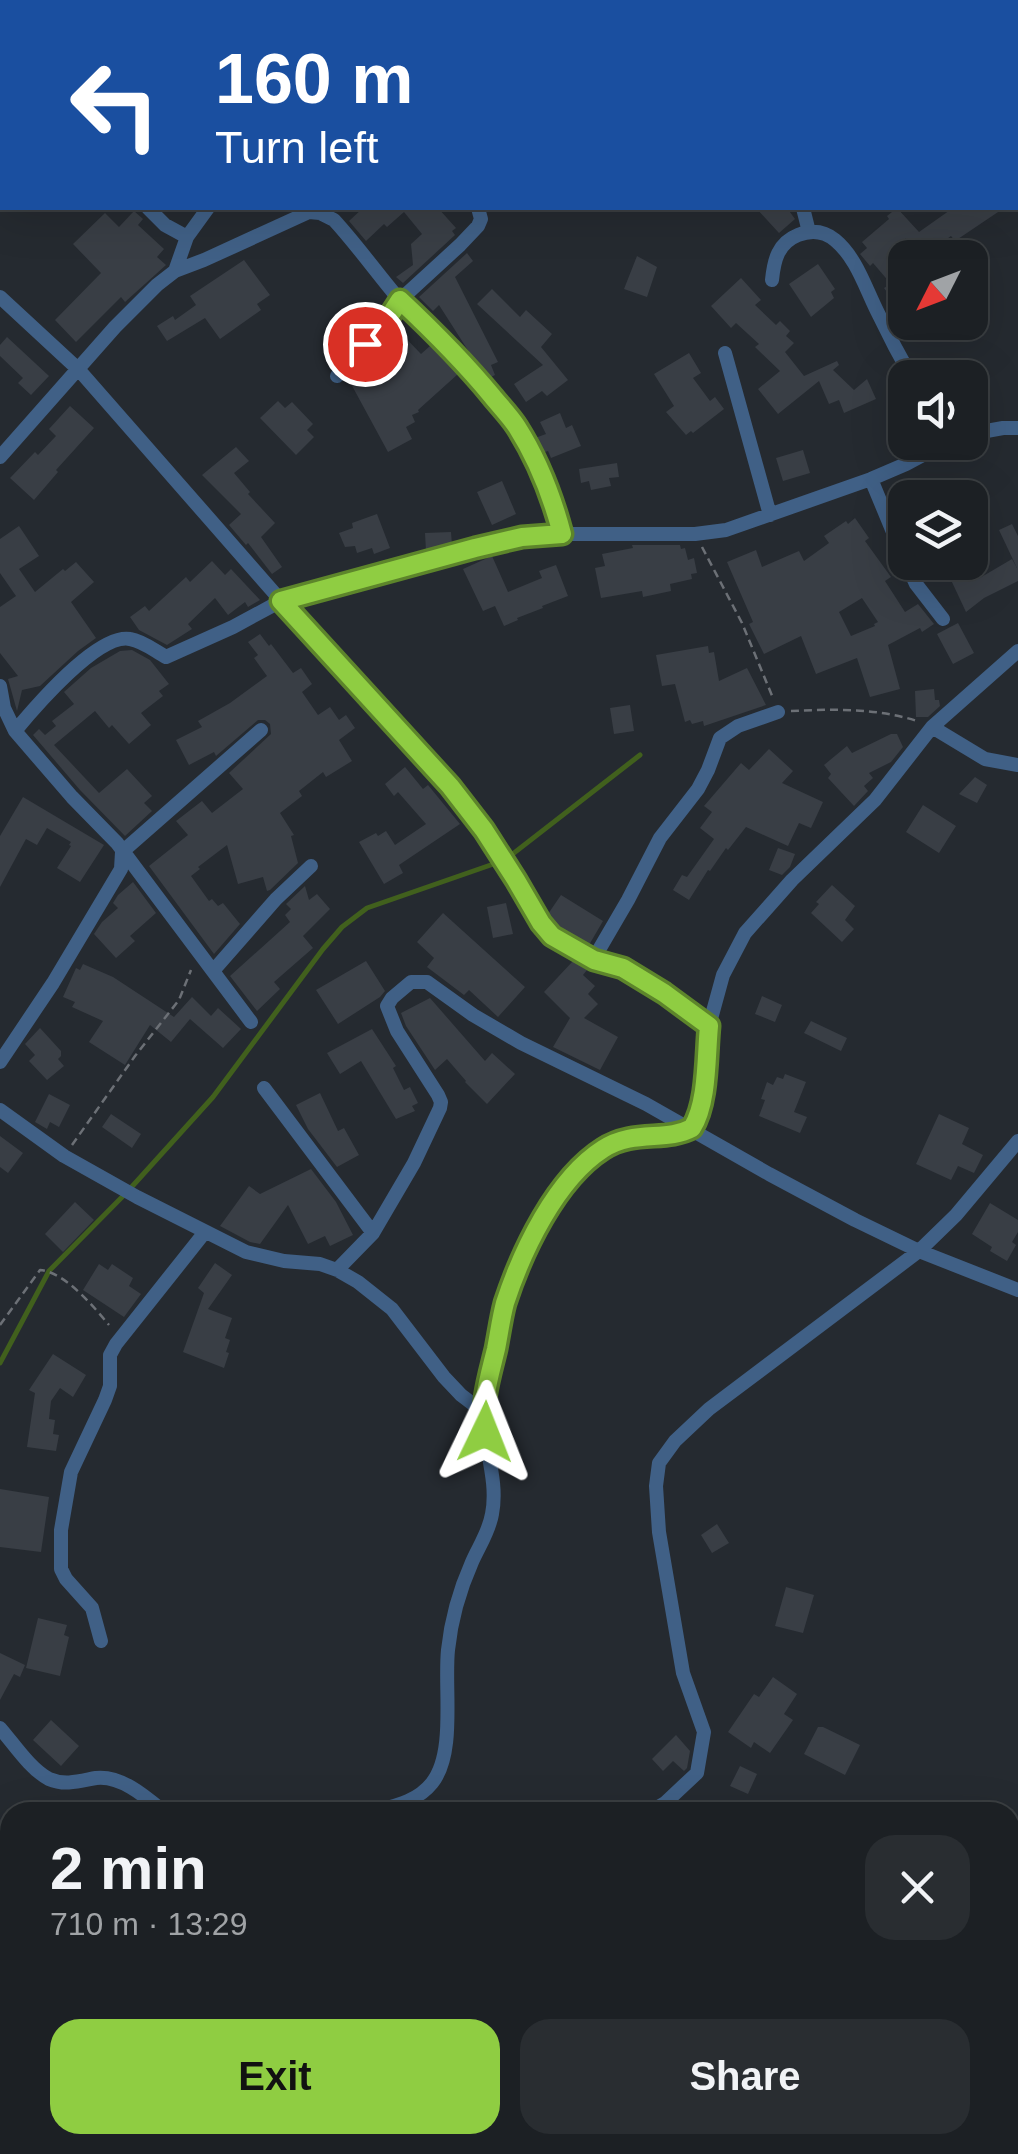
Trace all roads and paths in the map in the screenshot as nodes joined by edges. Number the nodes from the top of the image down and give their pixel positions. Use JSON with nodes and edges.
{"nodes":[{"id":1,"x":150,"y":210,"type":"edge"},
{"id":2,"x":206,"y":210,"type":"edge"},
{"id":3,"x":479,"y":210,"type":"edge"},
{"id":4,"x":804,"y":210,"type":"edge"},
{"id":5,"x":809,"y":232,"type":"junction"},
{"id":6,"x":186,"y":237,"type":"junction"},
{"id":7,"x":175,"y":271,"type":"junction"},
{"id":8,"x":772,"y":280,"type":"dead end"},
{"id":9,"x":0,"y":296,"type":"edge"},
{"id":10,"x":400,"y":300,"type":"junction"},
{"id":11,"x":725,"y":353,"type":"dead end"},
{"id":12,"x":903,"y":360,"type":"edge"},
{"id":13,"x":79,"y":370,"type":"junction"},
{"id":14,"x":337,"y":376,"type":"dead end"},
{"id":15,"x":1018,"y":428,"type":"edge"},
{"id":16,"x":988,"y":431,"type":"edge"},
{"id":17,"x":0,"y":457,"type":"edge"},
{"id":18,"x":914,"y":460,"type":"edge"},
{"id":19,"x":872,"y":479,"type":"junction"},
{"id":20,"x":770,"y":516,"type":"junction"},
{"id":21,"x":888,"y":518,"type":"edge"},
{"id":22,"x":562,"y":534,"type":"junction"},
{"id":23,"x":695,"y":534,"type":"junction"},
{"id":24,"x":914,"y":580,"type":"edge"},
{"id":25,"x":281,"y":601,"type":"junction"},
{"id":26,"x":943,"y":618,"type":"dead end"},
{"id":27,"x":1018,"y":651,"type":"edge"},
{"id":28,"x":0,"y":686,"type":"edge"},
{"id":29,"x":778,"y":712,"type":"junction"},
{"id":30,"x":932,"y":727,"type":"junction"},
{"id":31,"x":262,"y":730,"type":"dead end"},
{"id":32,"x":15,"y":731,"type":"junction"},
{"id":33,"x":1018,"y":766,"type":"edge"},
{"id":34,"x":122,"y":852,"type":"junction"},
{"id":35,"x":311,"y":866,"type":"dead end"},
{"id":36,"x":196,"y":950,"type":"junction"},
{"id":37,"x":594,"y":960,"type":"junction"},
{"id":38,"x":213,"y":971,"type":"junction"},
{"id":39,"x":251,"y":1022,"type":"dead end"},
{"id":40,"x":709,"y":1026,"type":"junction"},
{"id":41,"x":0,"y":1062,"type":"edge"},
{"id":42,"x":264,"y":1088,"type":"dead end"},
{"id":43,"x":0,"y":1110,"type":"edge"},
{"id":44,"x":692,"y":1128,"type":"junction"},
{"id":45,"x":1018,"y":1141,"type":"edge"},
{"id":46,"x":64,"y":1156,"type":"junction"},
{"id":47,"x":205,"y":1232,"type":"junction"},
{"id":48,"x":373,"y":1233,"type":"junction"},
{"id":49,"x":919,"y":1251,"type":"junction"},
{"id":50,"x":337,"y":1270,"type":"junction"},
{"id":51,"x":1018,"y":1290,"type":"edge"},
{"id":52,"x":0,"y":1324,"type":"edge"},
{"id":53,"x":120,"y":1339,"type":"junction"},
{"id":54,"x":482,"y":1411,"type":"junction"},
{"id":55,"x":102,"y":1641,"type":"dead end"},
{"id":56,"x":0,"y":1728,"type":"edge"},
{"id":57,"x":151,"y":1802,"type":"edge"},
{"id":58,"x":408,"y":1802,"type":"edge"},
{"id":59,"x":666,"y":1802,"type":"edge"}],
"edges":[{"from":1,"to":6,"type":"street"},
{"from":2,"to":6,"type":"street"},
{"from":3,"to":10,"type":"street"},
{"from":4,"to":5,"type":"street"},
{"from":5,"to":8,"type":"street"},
{"from":5,"to":12,"type":"street"},
{"from":6,"to":7,"type":"street"},
{"from":7,"to":10,"type":"street"},
{"from":7,"to":13,"type":"street"},
{"from":9,"to":13,"type":"street"},
{"from":10,"to":14,"type":"street"},
{"from":10,"to":22,"type":"street"},
{"from":11,"to":20,"type":"street"},
{"from":13,"to":17,"type":"street"},
{"from":13,"to":25,"type":"street"},
{"from":15,"to":16,"type":"street"},
{"from":18,"to":19,"type":"street"},
{"from":19,"to":20,"type":"street"},
{"from":19,"to":21,"type":"street"},
{"from":20,"to":23,"type":"street"},
{"from":22,"to":23,"type":"street"},
{"from":22,"to":25,"type":"street"},
{"from":23,"to":29,"type":"path"},
{"from":24,"to":26,"type":"street"},
{"from":25,"to":32,"type":"street"},
{"from":25,"to":37,"type":"street"},
{"from":27,"to":30,"type":"street"},
{"from":28,"to":32,"type":"street"},
{"from":29,"to":30,"type":"path"},
{"from":29,"to":37,"type":"street"},
{"from":30,"to":33,"type":"street"},
{"from":30,"to":40,"type":"street"},
{"from":31,"to":34,"type":"street"},
{"from":32,"to":34,"type":"street"},
{"from":34,"to":36,"type":"street"},
{"from":34,"to":41,"type":"street"},
{"from":35,"to":38,"type":"street"},
{"from":36,"to":38,"type":"street"},
{"from":36,"to":46,"type":"path"},
{"from":37,"to":40,"type":"street"},
{"from":38,"to":39,"type":"street"},
{"from":40,"to":44,"type":"street"},
{"from":42,"to":48,"type":"street"},
{"from":43,"to":46,"type":"street"},
{"from":44,"to":48,"type":"street"},
{"from":44,"to":49,"type":"street"},
{"from":44,"to":54,"type":"street"},
{"from":45,"to":49,"type":"street"},
{"from":46,"to":47,"type":"street"},
{"from":47,"to":50,"type":"street"},
{"from":47,"to":53,"type":"street"},
{"from":48,"to":50,"type":"street"},
{"from":49,"to":51,"type":"street"},
{"from":49,"to":59,"type":"street"},
{"from":50,"to":54,"type":"street"},
{"from":52,"to":53,"type":"path"},
{"from":53,"to":55,"type":"street"},
{"from":54,"to":58,"type":"street"},
{"from":56,"to":57,"type":"street"}]}
